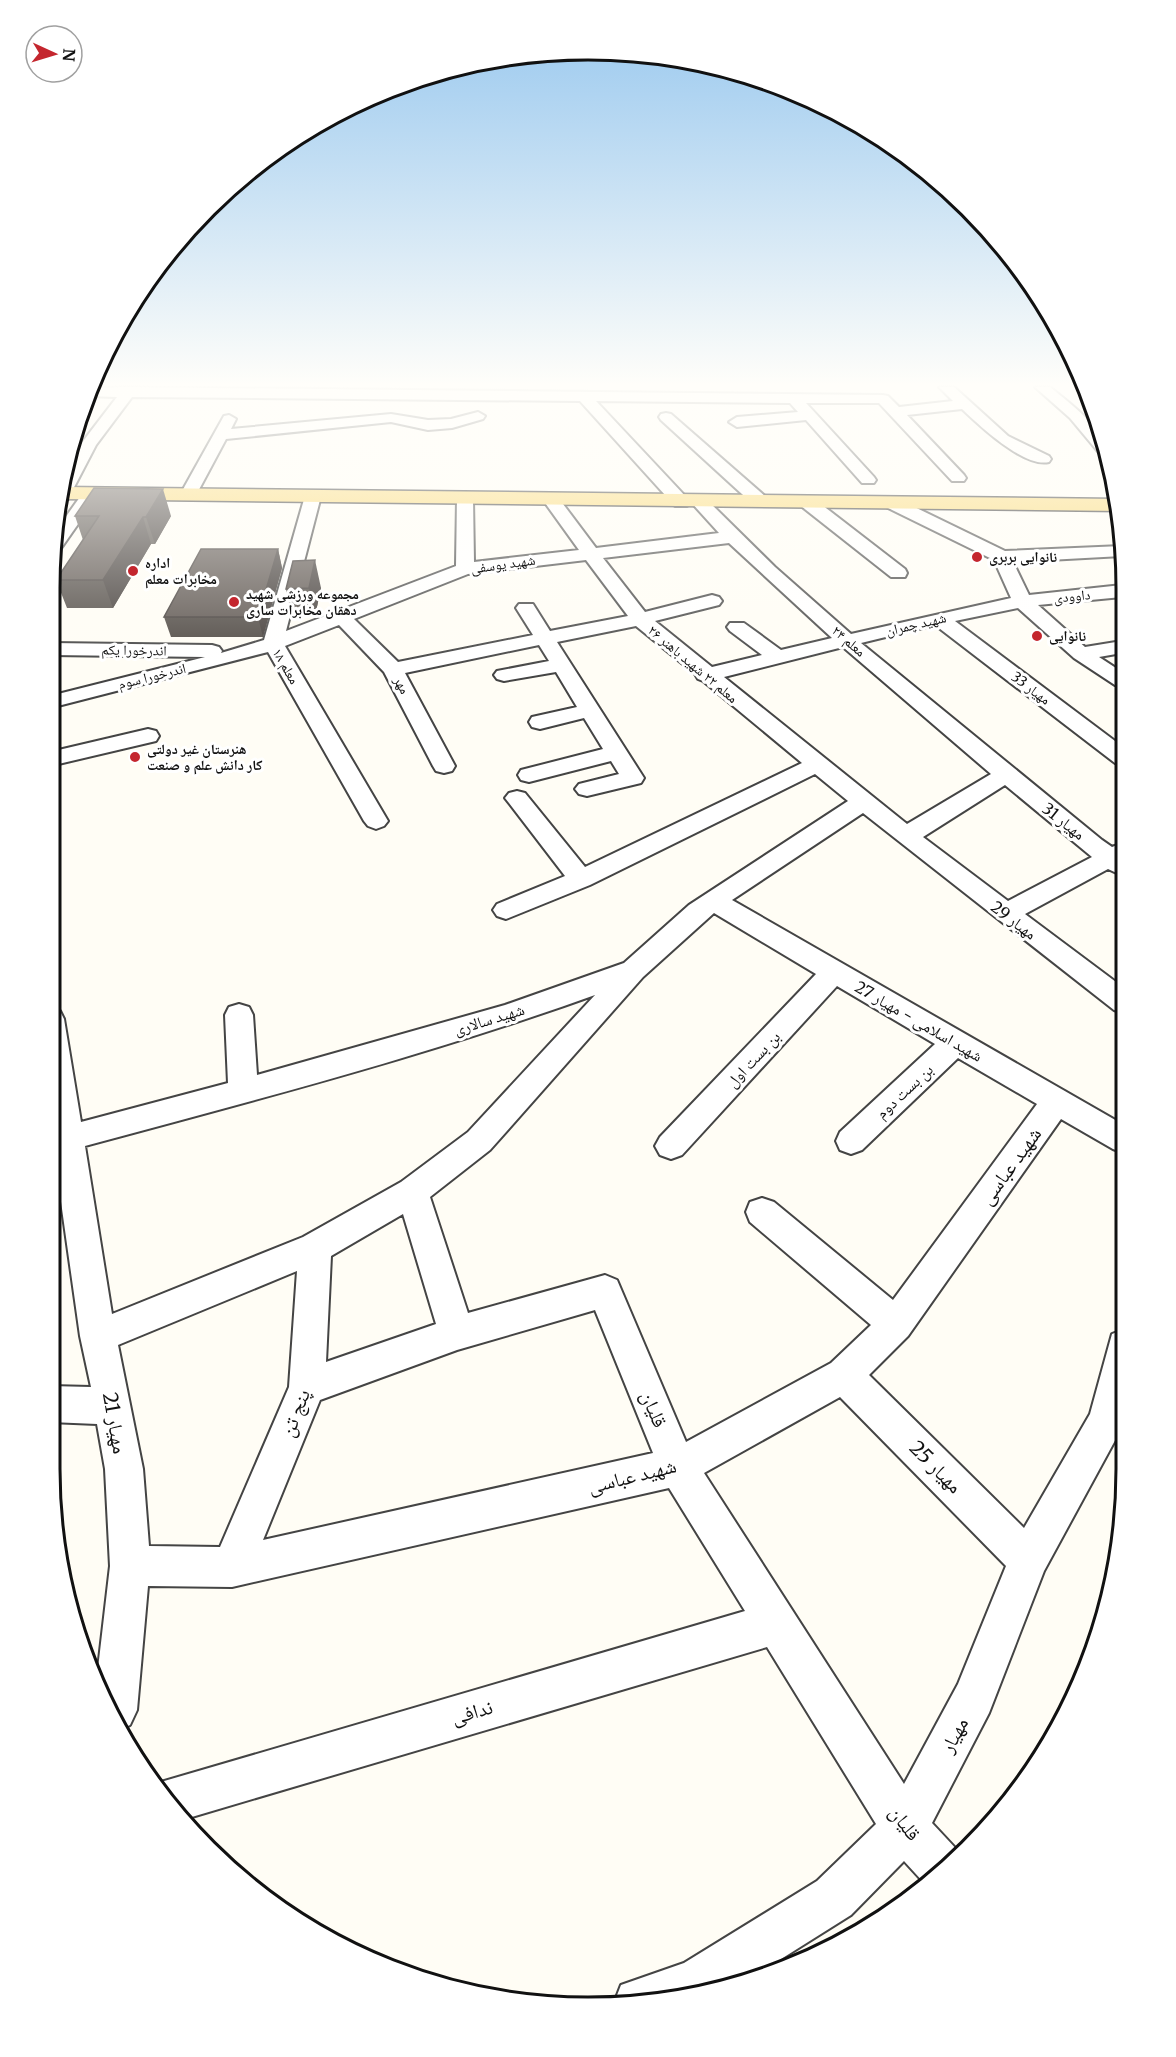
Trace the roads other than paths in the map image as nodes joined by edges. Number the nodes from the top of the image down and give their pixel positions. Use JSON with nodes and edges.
{"nodes":[{"id":1,"x":194,"y":483,"type":"edge"},
{"id":2,"x":669,"y":483,"type":"edge"},
{"id":3,"x":740,"y":483,"type":"edge"},
{"id":4,"x":189,"y":493,"type":"junction"},
{"id":5,"x":69,"y":494,"type":"edge"},
{"id":6,"x":91,"y":494,"type":"junction"},
{"id":7,"x":314,"y":496,"type":"junction"},
{"id":8,"x":465,"y":500,"type":"junction"},
{"id":9,"x":551,"y":500,"type":"junction"},
{"id":10,"x":760,"y":501,"type":"junction"},
{"id":11,"x":689,"y":502,"type":"junction"},
{"id":12,"x":807,"y":502,"type":"junction"},
{"id":13,"x":892,"y":502,"type":"junction"},
{"id":14,"x":1109,"y":505,"type":"edge"},
{"id":15,"x":63,"y":533,"type":"edge"},
{"id":16,"x":731,"y":537,"type":"junction"},
{"id":17,"x":1115,"y":551,"type":"edge"},
{"id":18,"x":590,"y":552,"type":"junction"},
{"id":19,"x":1002,"y":557,"type":"junction"},
{"id":20,"x":465,"y":569,"type":"junction"},
{"id":21,"x":898,"y":573,"type":"dead end"},
{"id":22,"x":1116,"y":592,"type":"edge"},
{"id":23,"x":712,"y":601,"type":"dead end"},
{"id":24,"x":1022,"y":601,"type":"junction"},
{"id":25,"x":526,"y":608,"type":"dead end"},
{"id":26,"x":342,"y":617,"type":"junction"},
{"id":27,"x":939,"y":618,"type":"junction"},
{"id":28,"x":640,"y":619,"type":"junction"},
{"id":29,"x":737,"y":627,"type":"dead end"},
{"id":30,"x":545,"y":637,"type":"junction"},
{"id":31,"x":847,"y":640,"type":"junction"},
{"id":32,"x":263,"y":647,"type":"junction"},
{"id":33,"x":1116,"y":648,"type":"edge"},
{"id":34,"x":60,"y":649,"type":"edge"},
{"id":35,"x":1081,"y":654,"type":"junction"},
{"id":36,"x":777,"y":657,"type":"junction"},
{"id":37,"x":562,"y":665,"type":"junction"},
{"id":38,"x":393,"y":669,"type":"junction"},
{"id":39,"x":504,"y":675,"type":"dead end"},
{"id":40,"x":705,"y":675,"type":"junction"},
{"id":41,"x":1116,"y":677,"type":"edge"},
{"id":42,"x":60,"y":699,"type":"edge"},
{"id":43,"x":591,"y":710,"type":"junction"},
{"id":44,"x":540,"y":722,"type":"dead end"},
{"id":45,"x":148,"y":736,"type":"dead end"},
{"id":46,"x":617,"y":752,"type":"junction"},
{"id":47,"x":1116,"y":753,"type":"edge"},
{"id":48,"x":60,"y":757,"type":"edge"},
{"id":49,"x":817,"y":764,"type":"junction"},
{"id":50,"x":444,"y":766,"type":"dead end"},
{"id":51,"x":529,"y":775,"type":"dead end"},
{"id":52,"x":1005,"y":775,"type":"junction"},
{"id":53,"x":587,"y":789,"type":"dead end"},
{"id":54,"x":517,"y":798,"type":"dead end"},
{"id":55,"x":863,"y":802,"type":"junction"},
{"id":56,"x":376,"y":821,"type":"dead end"},
{"id":57,"x":906,"y":836,"type":"junction"},
{"id":58,"x":1116,"y":857,"type":"edge"},
{"id":59,"x":1116,"y":860,"type":"edge"},
{"id":60,"x":581,"y":879,"type":"junction"},
{"id":61,"x":715,"y":902,"type":"junction"},
{"id":62,"x":506,"y":910,"type":"dead end"},
{"id":63,"x":1005,"y":913,"type":"junction"},
{"id":64,"x":634,"y":970,"type":"junction"},
{"id":65,"x":834,"y":972,"type":"junction"},
{"id":66,"x":1116,"y":997,"type":"edge"},
{"id":67,"x":239,"y":1015,"type":"dead end"},
{"id":68,"x":956,"y":1042,"type":"junction"},
{"id":69,"x":60,"y":1085,"type":"edge"},
{"id":70,"x":243,"y":1091,"type":"junction"},
{"id":71,"x":1057,"y":1101,"type":"junction"},
{"id":72,"x":1116,"y":1135,"type":"edge"},
{"id":73,"x":68,"y":1138,"type":"junction"},
{"id":74,"x":852,"y":1141,"type":"dead end"},
{"id":75,"x":671,"y":1146,"type":"dead end"},
{"id":76,"x":412,"y":1192,"type":"junction"},
{"id":77,"x":762,"y":1212,"type":"dead end"},
{"id":78,"x":315,"y":1248,"type":"junction"},
{"id":79,"x":896,"y":1324,"type":"junction"},
{"id":80,"x":457,"y":1333,"type":"junction"},
{"id":81,"x":98,"y":1336,"type":"junction"},
{"id":82,"x":844,"y":1375,"type":"junction"},
{"id":83,"x":1116,"y":1384,"type":"edge"},
{"id":84,"x":307,"y":1386,"type":"junction"},
{"id":85,"x":60,"y":1404,"type":"edge"},
{"id":86,"x":113,"y":1406,"type":"junction"},
{"id":87,"x":678,"y":1467,"type":"junction"},
{"id":88,"x":1028,"y":1560,"type":"junction"},
{"id":89,"x":130,"y":1566,"type":"junction"},
{"id":90,"x":232,"y":1567,"type":"junction"},
{"id":91,"x":777,"y":1623,"type":"junction"},
{"id":92,"x":115,"y":1706,"type":"edge"},
{"id":93,"x":176,"y":1799,"type":"edge"},
{"id":94,"x":905,"y":1828,"type":"junction"},
{"id":95,"x":938,"y":1864,"type":"edge"},
{"id":96,"x":684,"y":1988,"type":"edge"}],
"edges":[{"from":1,"to":4,"type":"street"},
{"from":2,"to":11,"type":"street","name":"معلم ۲۴"},
{"from":3,"to":10,"type":"street"},
{"from":4,"to":6,"type":"main road"},
{"from":4,"to":7,"type":"main road"},
{"from":5,"to":6,"type":"main road"},
{"from":6,"to":15,"type":"street"},
{"from":7,"to":8,"type":"main road"},
{"from":7,"to":32,"type":"street","name":"معلم ۱۸"},
{"from":8,"to":9,"type":"main road"},
{"from":8,"to":20,"type":"street"},
{"from":9,"to":11,"type":"main road"},
{"from":9,"to":18,"type":"street","name":"معلم ۲۲ شهید باهنر ۲۶"},
{"from":10,"to":11,"type":"main road"},
{"from":10,"to":12,"type":"main road"},
{"from":11,"to":16,"type":"street","name":"معلم ۲۴"},
{"from":12,"to":13,"type":"main road"},
{"from":12,"to":21,"type":"street"},
{"from":13,"to":14,"type":"main road"},
{"from":13,"to":19,"type":"street"},
{"from":16,"to":18,"type":"street","name":"شهید یوسفی"},
{"from":16,"to":31,"type":"street","name":"معلم ۲۴"},
{"from":17,"to":19,"type":"street"},
{"from":18,"to":20,"type":"street","name":"شهید یوسفی"},
{"from":18,"to":28,"type":"street","name":"معلم ۲۲ شهید باهنر ۲۶"},
{"from":19,"to":24,"type":"street"},
{"from":20,"to":26,"type":"street","name":"شهید یوسفی"},
{"from":22,"to":24,"type":"street","name":"داوودی"},
{"from":23,"to":28,"type":"street"},
{"from":24,"to":27,"type":"street","name":"شهید چمران"},
{"from":24,"to":35,"type":"street"},
{"from":25,"to":30,"type":"street"},
{"from":26,"to":32,"type":"street","name":"شهید یوسفی"},
{"from":26,"to":38,"type":"street","name":"مهر"},
{"from":27,"to":31,"type":"street","name":"شهید چمران"},
{"from":27,"to":47,"type":"street","name":"مهیار 33"},
{"from":28,"to":30,"type":"street"},
{"from":28,"to":40,"type":"street","name":"معلم ۲۲ شهید باهنر ۲۶"},
{"from":29,"to":36,"type":"street"},
{"from":30,"to":37,"type":"street"},
{"from":30,"to":38,"type":"street"},
{"from":31,"to":36,"type":"street","name":"شهید چمران"},
{"from":31,"to":52,"type":"street","name":"معلم ۲۴"},
{"from":32,"to":34,"type":"street","name":"اندرخورا یکم"},
{"from":32,"to":42,"type":"street","name":"اندرخورا سوم"},
{"from":32,"to":56,"type":"street","name":"معلم ۱۸"},
{"from":33,"to":35,"type":"street"},
{"from":35,"to":41,"type":"street"},
{"from":36,"to":40,"type":"street","name":"شهید چمران"},
{"from":37,"to":39,"type":"street"},
{"from":37,"to":43,"type":"street"},
{"from":38,"to":50,"type":"street","name":"مهر"},
{"from":40,"to":49,"type":"street","name":"معلم ۲۲ شهید باهنر ۲۶"},
{"from":43,"to":44,"type":"street"},
{"from":43,"to":46,"type":"street"},
{"from":45,"to":48,"type":"street"},
{"from":46,"to":51,"type":"street"},
{"from":46,"to":53,"type":"street"},
{"from":49,"to":55,"type":"street","name":"معلم ۲۲ شهید باهنر ۲۶"},
{"from":49,"to":60,"type":"street"},
{"from":52,"to":57,"type":"street"},
{"from":52,"to":58,"type":"street","name":"مهیار 31"},
{"from":54,"to":60,"type":"street"},
{"from":55,"to":57,"type":"street","name":"مهیار 29"},
{"from":55,"to":61,"type":"street","name":"شهید سالاری"},
{"from":57,"to":63,"type":"street","name":"مهیار 29"},
{"from":59,"to":63,"type":"street"},
{"from":60,"to":62,"type":"street"},
{"from":61,"to":64,"type":"street","name":"شهید سالاری"},
{"from":61,"to":65,"type":"street","name":"شهید اسلامی - مهیار 27"},
{"from":63,"to":66,"type":"street","name":"مهیار 29"},
{"from":64,"to":70,"type":"street","name":"شهید سالاری"},
{"from":64,"to":76,"type":"street"},
{"from":65,"to":68,"type":"street","name":"شهید اسلامی - مهیار 27"},
{"from":65,"to":75,"type":"street","name":"بن بست اول"},
{"from":67,"to":70,"type":"street"},
{"from":68,"to":71,"type":"street","name":"شهید اسلامی - مهیار 27"},
{"from":68,"to":74,"type":"street","name":"بن بست دوم"},
{"from":69,"to":73,"type":"street","name":"مهیار 21"},
{"from":70,"to":73,"type":"street","name":"شهید سالاری"},
{"from":71,"to":72,"type":"street","name":"شهید اسلامی - مهیار 27"},
{"from":71,"to":79,"type":"street","name":"شهید عباسی"},
{"from":73,"to":81,"type":"street","name":"مهیار 21"},
{"from":76,"to":78,"type":"street"},
{"from":76,"to":80,"type":"street"},
{"from":77,"to":79,"type":"street"},
{"from":78,"to":81,"type":"street"},
{"from":78,"to":84,"type":"street","name":"پنج تن"},
{"from":79,"to":82,"type":"street","name":"شهید عباسی"},
{"from":80,"to":84,"type":"street","name":"قلیان"},
{"from":80,"to":87,"type":"street","name":"قلیان"},
{"from":81,"to":86,"type":"street","name":"مهیار 21"},
{"from":82,"to":87,"type":"street","name":"شهید عباسی"},
{"from":82,"to":88,"type":"street","name":"مهیار 25"},
{"from":83,"to":88,"type":"street","name":"مهیار"},
{"from":84,"to":90,"type":"street","name":"پنج تن"},
{"from":85,"to":86,"type":"street"},
{"from":86,"to":89,"type":"street","name":"مهیار 21"},
{"from":87,"to":90,"type":"street","name":"شهید عباسی"},
{"from":87,"to":91,"type":"street","name":"قلیان"},
{"from":88,"to":94,"type":"street","name":"مهیار"},
{"from":89,"to":90,"type":"street","name":"شهید عباسی"},
{"from":89,"to":92,"type":"street","name":"مهیار 21"},
{"from":91,"to":93,"type":"street","name":"ندافی"},
{"from":91,"to":94,"type":"street","name":"قلیان"},
{"from":94,"to":95,"type":"street","name":"قلیان"},
{"from":94,"to":96,"type":"street","name":"مهیار"}]}
